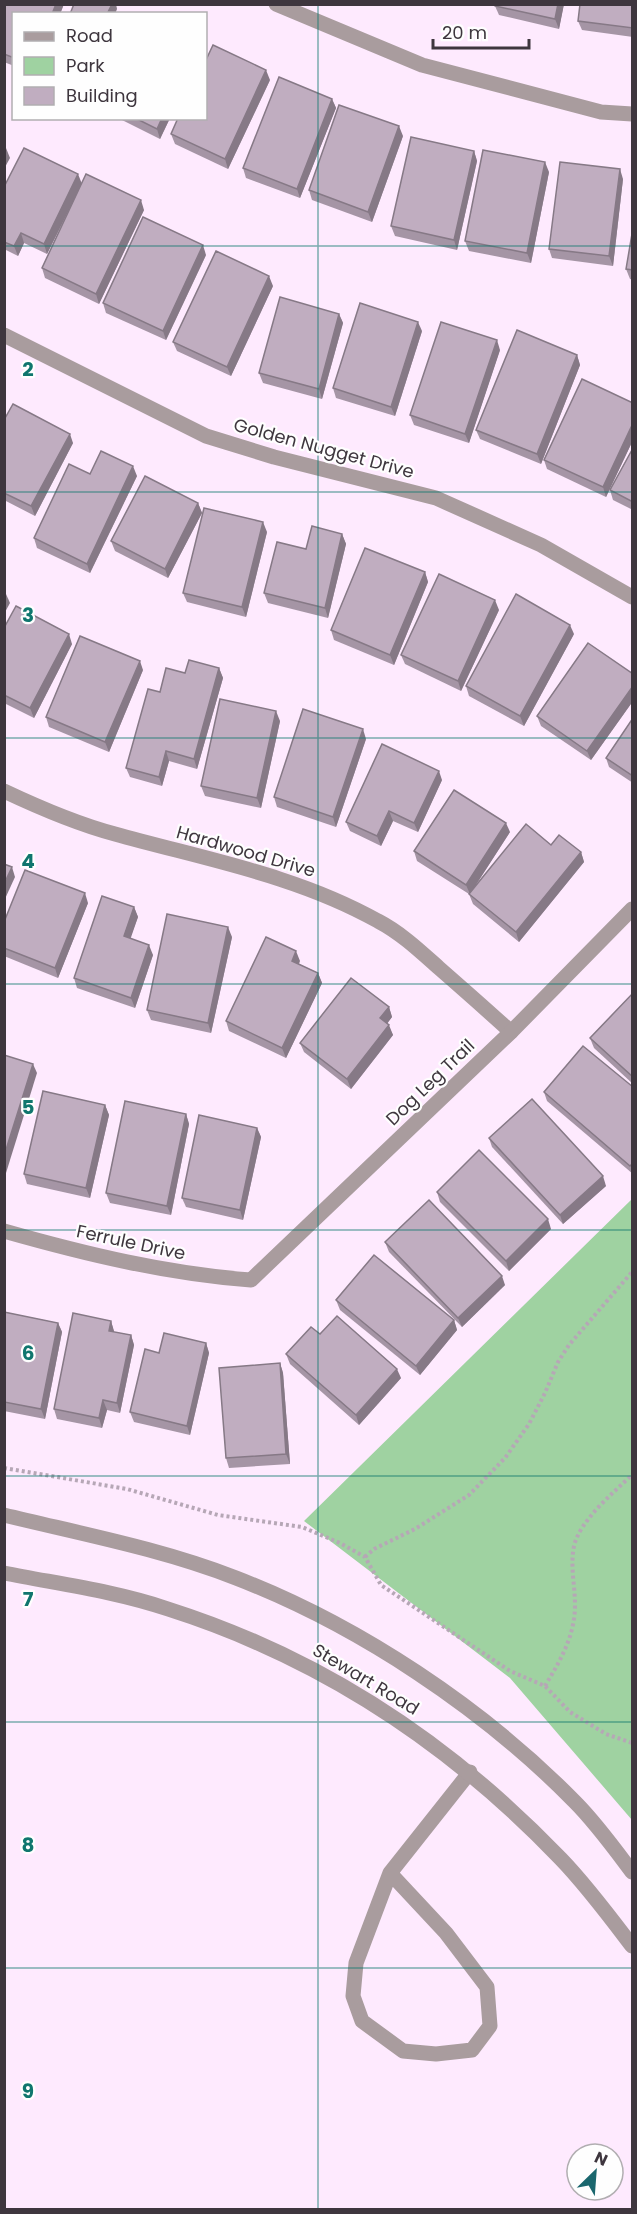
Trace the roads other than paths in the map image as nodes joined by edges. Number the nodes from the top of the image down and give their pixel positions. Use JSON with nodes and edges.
{"nodes":[{"id":1,"x":276,"y":4,"type":"edge"},
{"id":2,"x":633,"y":114,"type":"edge"},
{"id":3,"x":4,"y":335,"type":"edge"},
{"id":4,"x":633,"y":597,"type":"edge"},
{"id":5,"x":4,"y":791,"type":"edge"},
{"id":6,"x":633,"y":909,"type":"edge"},
{"id":7,"x":511,"y":1032,"type":"junction"},
{"id":8,"x":4,"y":1231,"type":"edge"},
{"id":9,"x":251,"y":1280,"type":"joint"},
{"id":10,"x":4,"y":1515,"type":"edge"},
{"id":11,"x":4,"y":1573,"type":"edge"},
{"id":12,"x":470,"y":1772,"type":"junction"},
{"id":13,"x":633,"y":1872,"type":"edge"},
{"id":14,"x":390,"y":1873,"type":"junction"},
{"id":15,"x":633,"y":1946,"type":"edge"}],
"edges":[{"from":1,"to":2,"type":"street"},
{"from":3,"to":4,"type":"street","name":"Golden Nugget Drive"},
{"from":5,"to":7,"type":"street","name":"Hardwood Drive"},
{"from":6,"to":7,"type":"street","name":"Dog Leg Trail"},
{"from":7,"to":9,"type":"street","name":"Dog Leg Trail"},
{"from":8,"to":9,"type":"street","name":"Ferrule Drive"},
{"from":10,"to":13,"type":"street","name":"Stewart Road"},
{"from":11,"to":12,"type":"street","name":"Stewart Road"},
{"from":12,"to":14,"type":"street"},
{"from":12,"to":15,"type":"street","name":"Stewart Road"},
{"from":14,"to":14,"type":"street"}]}
